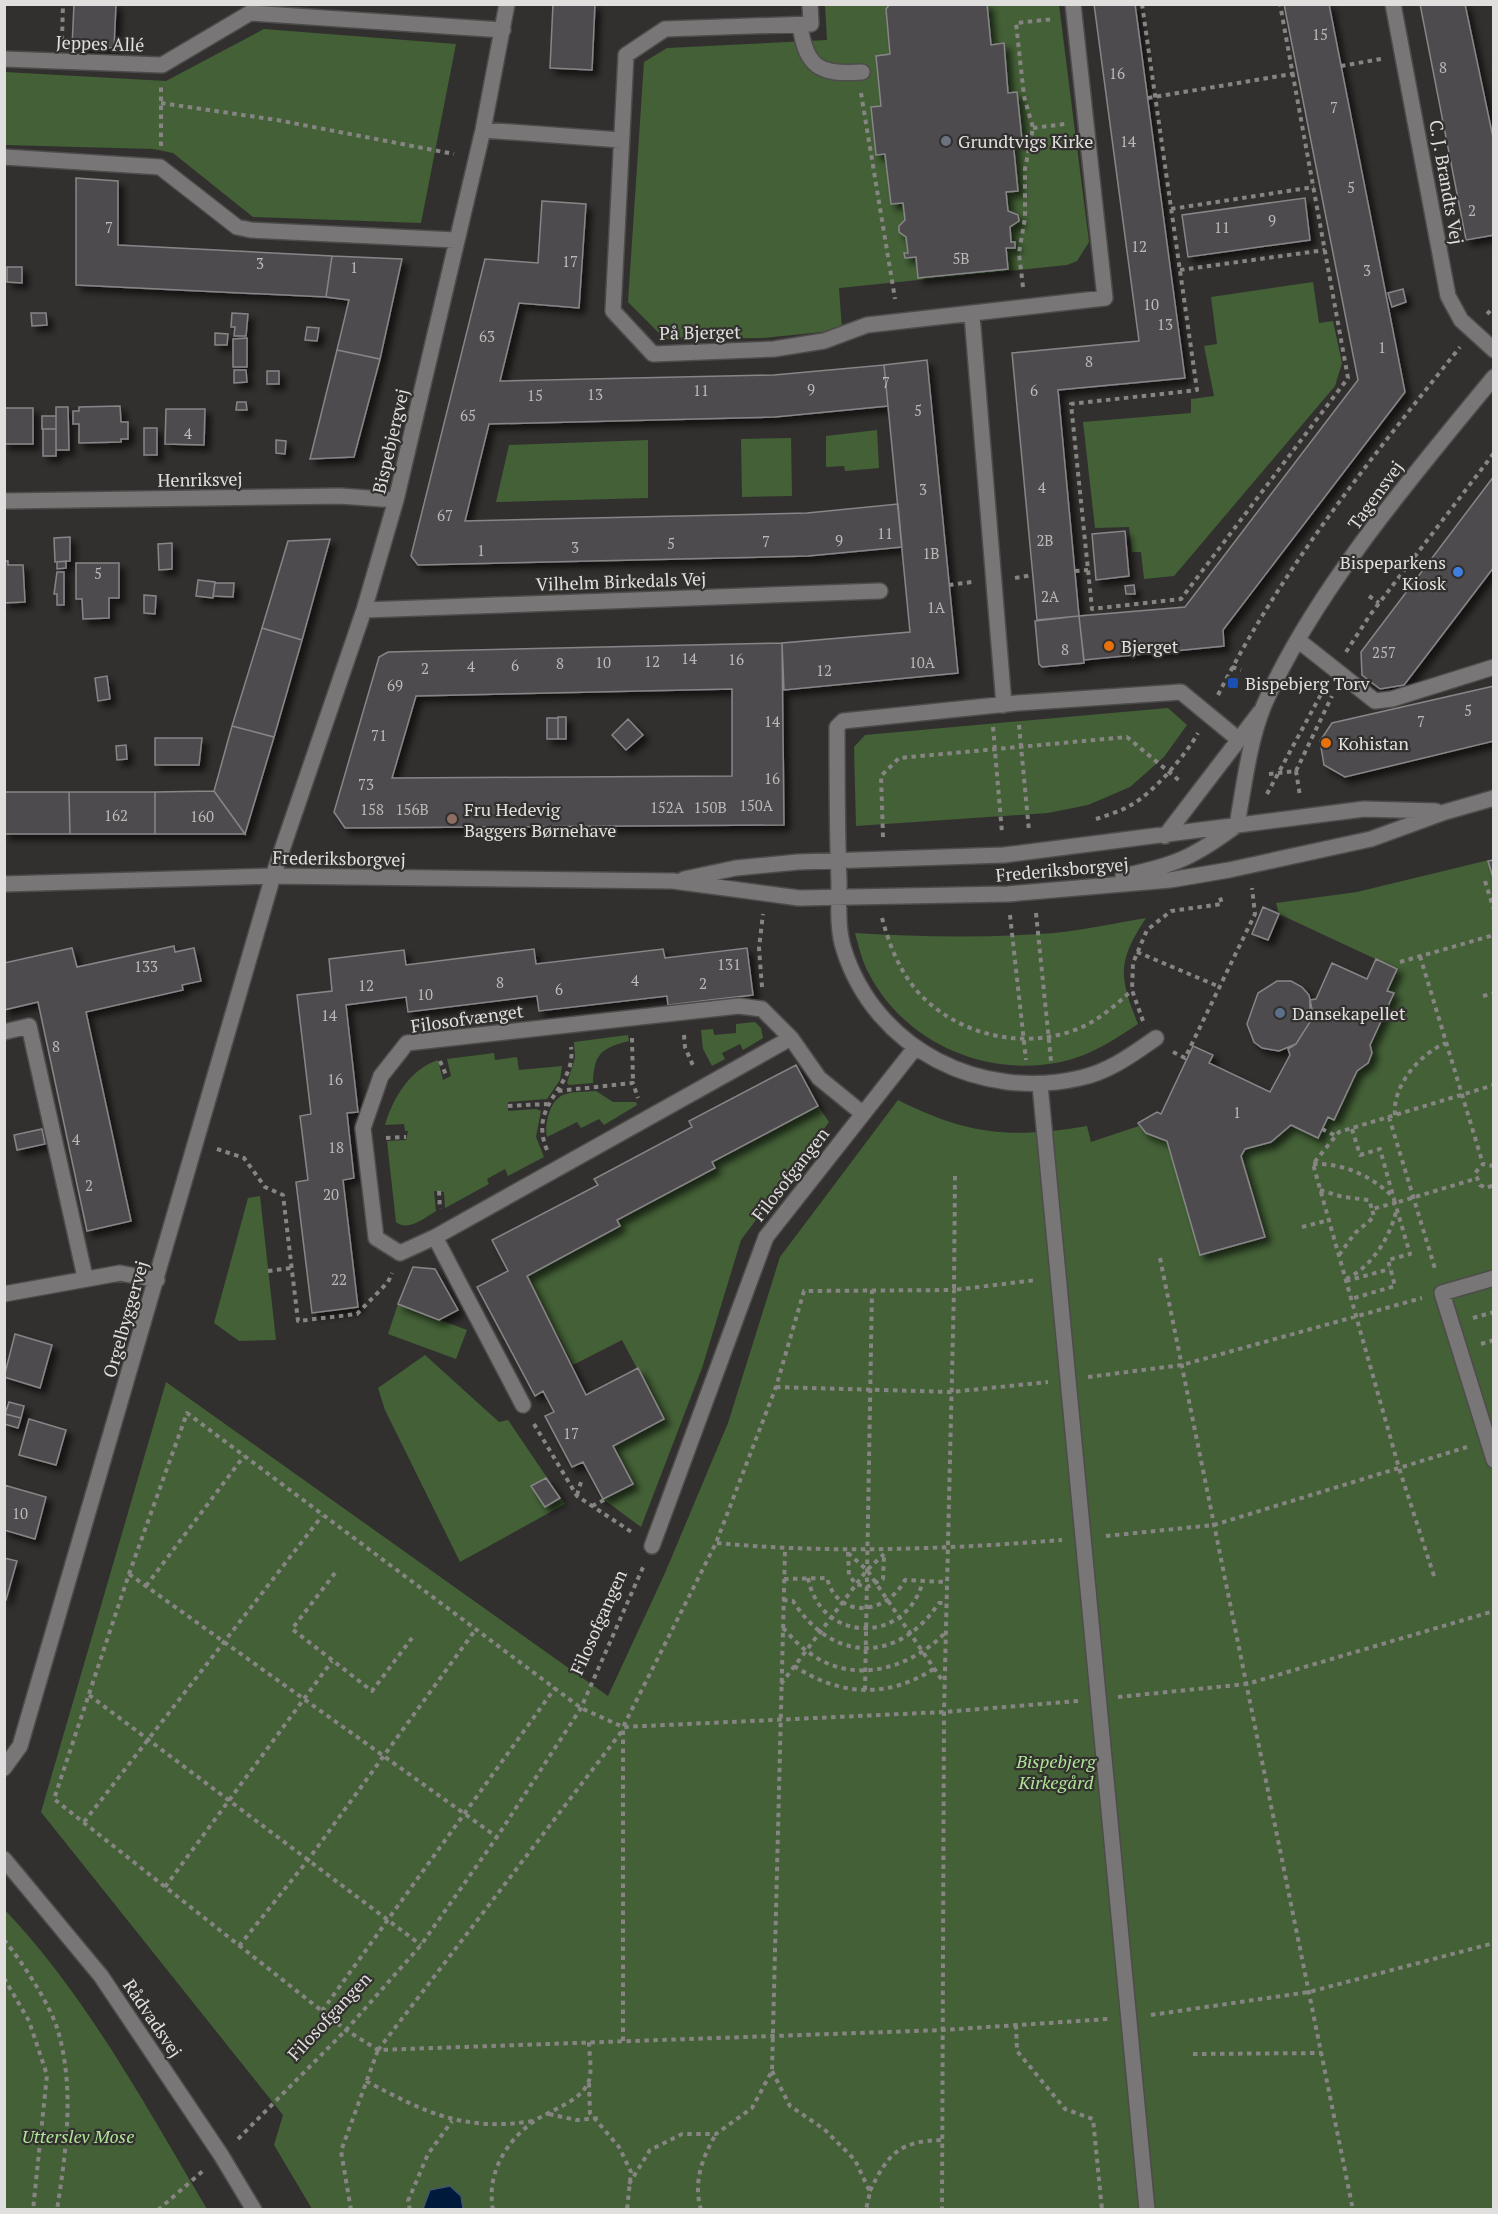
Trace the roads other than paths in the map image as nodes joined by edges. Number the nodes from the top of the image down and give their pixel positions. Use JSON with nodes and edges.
{"nodes":[{"id":1,"x":507,"y":4,"type":"edge"},
{"id":2,"x":810,"y":4,"type":"edge"},
{"id":3,"x":1393,"y":4,"type":"edge"},
{"id":4,"x":1073,"y":11,"type":"edge"},
{"id":5,"x":800,"y":24,"type":"junction"},
{"id":6,"x":503,"y":30,"type":"junction"},
{"id":7,"x":4,"y":59,"type":"edge"},
{"id":8,"x":862,"y":72,"type":"road end"},
{"id":9,"x":483,"y":130,"type":"junction"},
{"id":10,"x":621,"y":140,"type":"junction"},
{"id":11,"x":4,"y":157,"type":"edge"},
{"id":12,"x":456,"y":240,"type":"junction"},
{"id":13,"x":972,"y":315,"type":"junction"},
{"id":14,"x":1494,"y":350,"type":"edge"},
{"id":15,"x":1494,"y":377,"type":"edge"},
{"id":16,"x":396,"y":500,"type":"junction"},
{"id":17,"x":4,"y":501,"type":"edge"},
{"id":18,"x":880,"y":591,"type":"dead end"},
{"id":19,"x":364,"y":610,"type":"junction"},
{"id":20,"x":1299,"y":641,"type":"junction"},
{"id":21,"x":1494,"y":667,"type":"edge"},
{"id":22,"x":1004,"y":705,"type":"junction"},
{"id":23,"x":1263,"y":707,"type":"junction"},
{"id":24,"x":1238,"y":739,"type":"junction"},
{"id":25,"x":1494,"y":798,"type":"edge"},
{"id":26,"x":1445,"y":812,"type":"junction"},
{"id":27,"x":1244,"y":824,"type":"junction"},
{"id":28,"x":1165,"y":836,"type":"junction"},
{"id":29,"x":838,"y":862,"type":"junction"},
{"id":30,"x":273,"y":876,"type":"junction"},
{"id":31,"x":673,"y":881,"type":"junction"},
{"id":32,"x":4,"y":884,"type":"edge"},
{"id":33,"x":1061,"y":889,"type":"junction"},
{"id":34,"x":839,"y":897,"type":"junction"},
{"id":35,"x":4,"y":1032,"type":"edge"},
{"id":36,"x":791,"y":1038,"type":"junction"},
{"id":37,"x":1156,"y":1038,"type":"road end"},
{"id":38,"x":915,"y":1048,"type":"junction"},
{"id":39,"x":1040,"y":1084,"type":"junction"},
{"id":40,"x":862,"y":1113,"type":"junction"},
{"id":41,"x":435,"y":1237,"type":"junction"},
{"id":42,"x":85,"y":1277,"type":"junction"},
{"id":43,"x":1494,"y":1278,"type":"edge"},
{"id":44,"x":157,"y":1280,"type":"junction"},
{"id":45,"x":4,"y":1294,"type":"edge"},
{"id":46,"x":523,"y":1405,"type":"road end"},
{"id":47,"x":1494,"y":1460,"type":"edge"},
{"id":48,"x":652,"y":1546,"type":"road end"},
{"id":49,"x":4,"y":1768,"type":"edge"},
{"id":50,"x":4,"y":1859,"type":"edge"},
{"id":51,"x":254,"y":2210,"type":"edge"},
{"id":52,"x":1147,"y":2210,"type":"edge"}],
"edges":[{"from":1,"to":6,"type":"street","name":"Bispebjergvej"},
{"from":2,"to":5,"type":"street"},
{"from":3,"to":14,"type":"street","name":"C. J. Brandts Vej"},
{"from":4,"to":13,"type":"street","name":"På Bjerget"},
{"from":5,"to":8,"type":"street"},
{"from":5,"to":10,"type":"street","name":"På Bjerget"},
{"from":6,"to":7,"type":"street","name":"Jeppes Allé"},
{"from":6,"to":9,"type":"street","name":"Bispebjergvej"},
{"from":9,"to":10,"type":"street"},
{"from":9,"to":12,"type":"street","name":"Bispebjergvej"},
{"from":10,"to":13,"type":"street","name":"På Bjerget"},
{"from":11,"to":12,"type":"street"},
{"from":12,"to":16,"type":"street","name":"Bispebjergvej"},
{"from":13,"to":22,"type":"street"},
{"from":15,"to":20,"type":"street","name":"Tagensvej"},
{"from":16,"to":17,"type":"street","name":"Henriksvej"},
{"from":16,"to":19,"type":"street","name":"Bispebjergvej"},
{"from":18,"to":19,"type":"street","name":"Vilhelm Birkedals Vej"},
{"from":19,"to":30,"type":"street","name":"Bispebjergvej"},
{"from":20,"to":21,"type":"street"},
{"from":20,"to":23,"type":"street","name":"Tagensvej"},
{"from":22,"to":24,"type":"street"},
{"from":22,"to":29,"type":"street"},
{"from":23,"to":24,"type":"street","name":"Tagensvej"},
{"from":23,"to":27,"type":"street","name":"Tagensvej"},
{"from":24,"to":28,"type":"street","name":"Tagensvej"},
{"from":25,"to":26,"type":"street","name":"Frederiksborgvej"},
{"from":26,"to":27,"type":"street","name":"Frederiksborgvej"},
{"from":26,"to":33,"type":"street","name":"Frederiksborgvej"},
{"from":27,"to":28,"type":"street","name":"Frederiksborgvej"},
{"from":27,"to":33,"type":"street"},
{"from":28,"to":29,"type":"street","name":"Frederiksborgvej"},
{"from":29,"to":31,"type":"street","name":"Frederiksborgvej"},
{"from":29,"to":34,"type":"street"},
{"from":30,"to":31,"type":"street","name":"Frederiksborgvej"},
{"from":30,"to":32,"type":"street","name":"Frederiksborgvej"},
{"from":30,"to":44,"type":"street","name":"Orgelbyggervej"},
{"from":31,"to":34,"type":"street","name":"Frederiksborgvej"},
{"from":33,"to":34,"type":"street","name":"Frederiksborgvej"},
{"from":34,"to":38,"type":"street"},
{"from":35,"to":42,"type":"street"},
{"from":36,"to":40,"type":"street"},
{"from":36,"to":41,"type":"street"},
{"from":36,"to":41,"type":"street","name":"Filosofvænget"},
{"from":37,"to":39,"type":"street"},
{"from":38,"to":39,"type":"street"},
{"from":38,"to":40,"type":"street","name":"Filosofgangen"},
{"from":39,"to":52,"type":"street"},
{"from":40,"to":48,"type":"street","name":"Filosofgangen"},
{"from":41,"to":46,"type":"street"},
{"from":42,"to":44,"type":"street"},
{"from":42,"to":45,"type":"street"},
{"from":43,"to":47,"type":"street"},
{"from":44,"to":49,"type":"street","name":"Orgelbyggervej"},
{"from":50,"to":51,"type":"street","name":"Rådvadsvej"}]}
